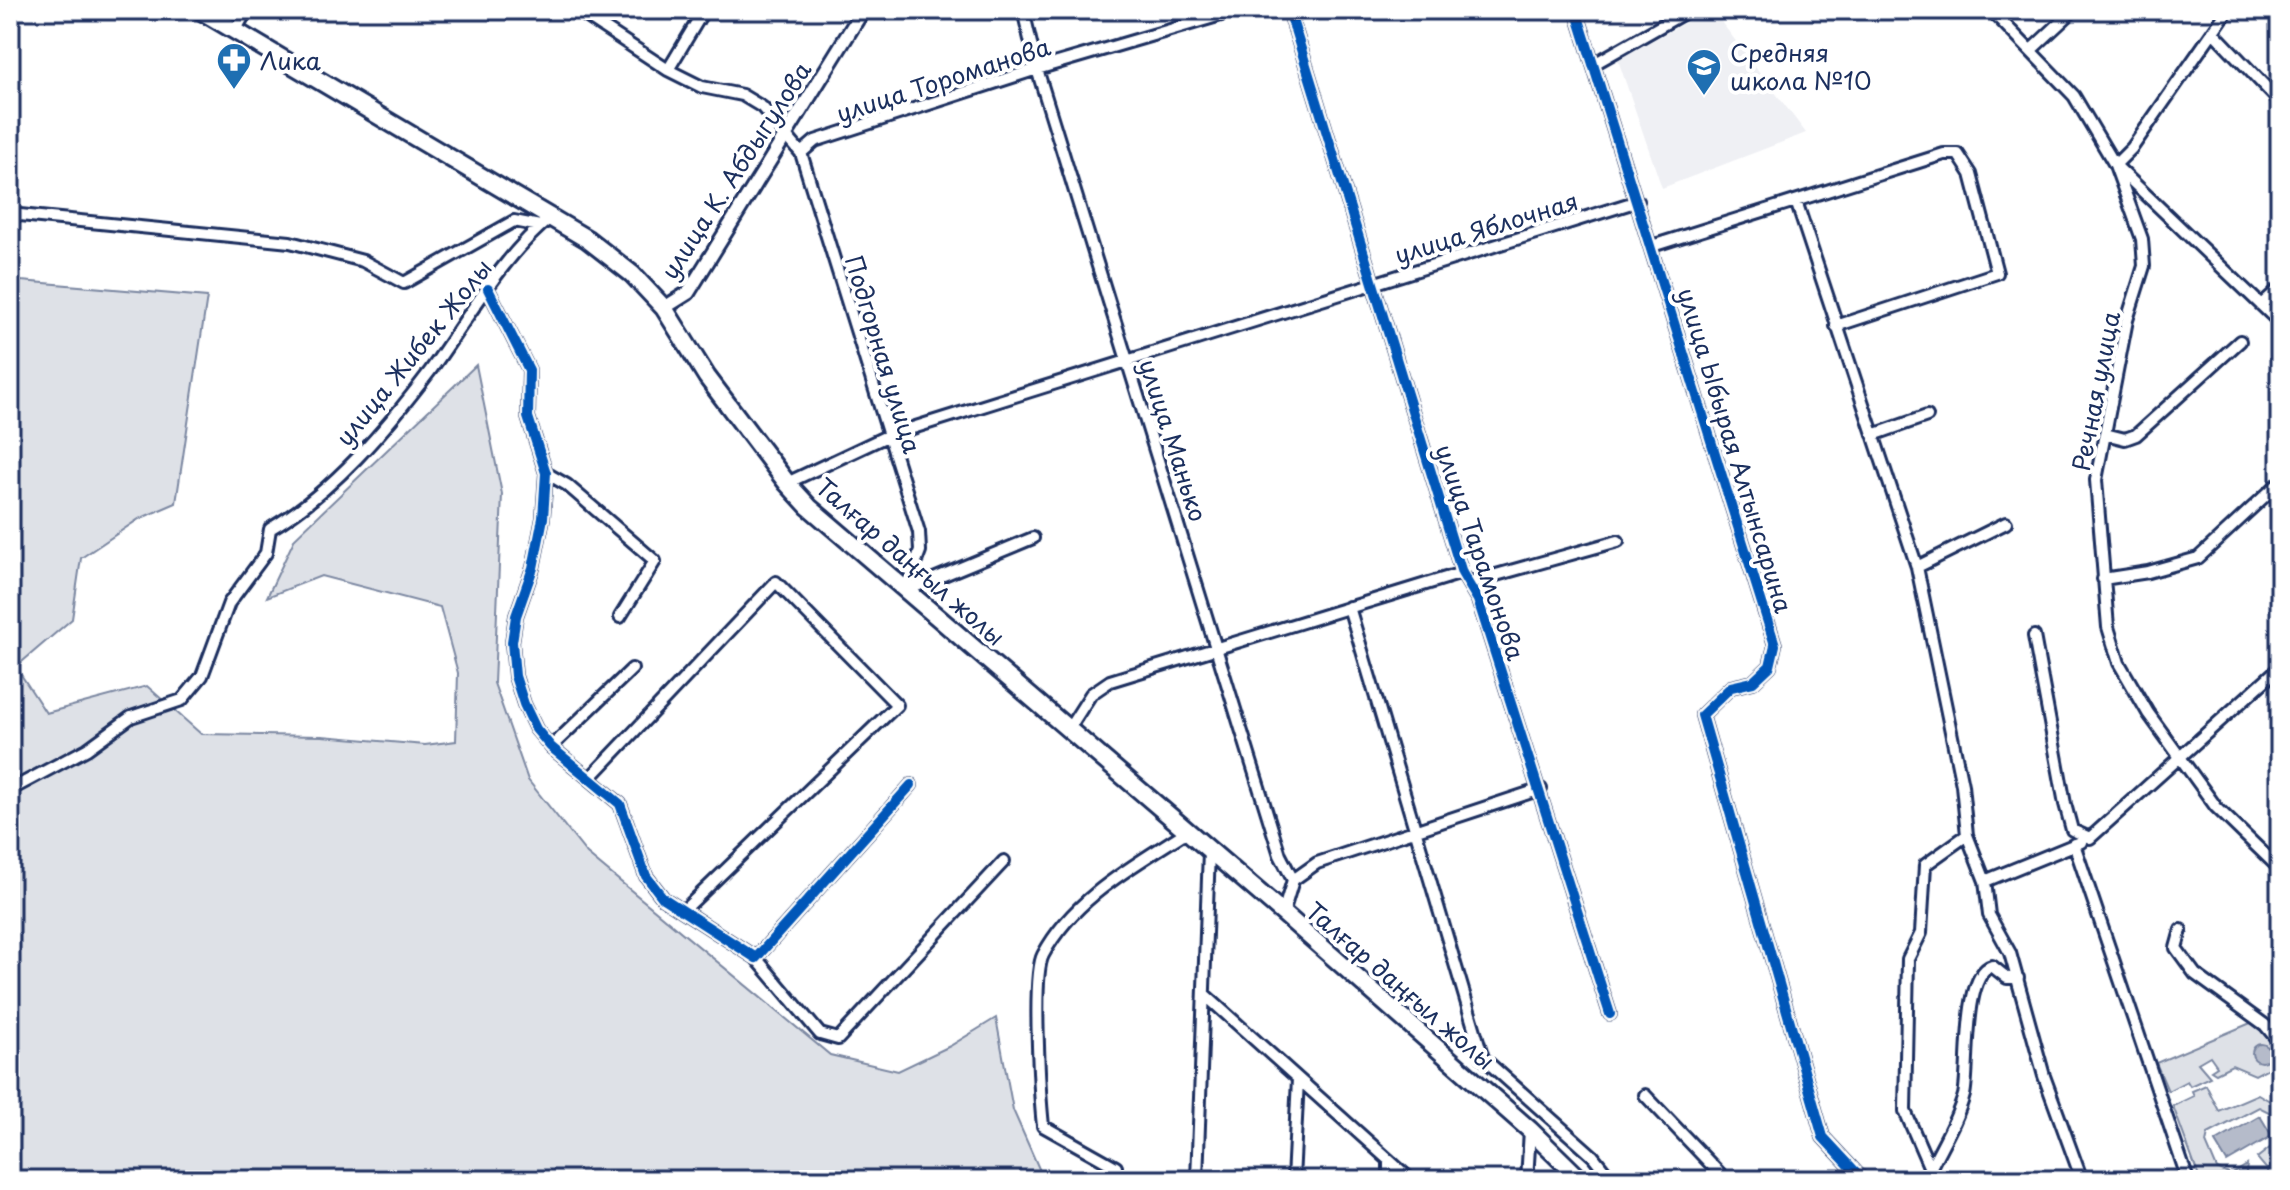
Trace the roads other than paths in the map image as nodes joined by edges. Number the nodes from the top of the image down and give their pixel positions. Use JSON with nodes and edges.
{"nodes":[{"id":1,"x":200,"y":10,"type":"edge"},
{"id":2,"x":247,"y":10,"type":"edge"},
{"id":3,"x":577,"y":10,"type":"edge"},
{"id":4,"x":704,"y":10,"type":"edge"},
{"id":5,"x":863,"y":10,"type":"edge"},
{"id":6,"x":1023,"y":10,"type":"edge"},
{"id":7,"x":1238,"y":10,"type":"edge"},
{"id":8,"x":1289,"y":10,"type":"edge"},
{"id":9,"x":1576,"y":10,"type":"edge"},
{"id":10,"x":1689,"y":10,"type":"edge"},
{"id":11,"x":1991,"y":10,"type":"edge"},
{"id":12,"x":2074,"y":10,"type":"edge"},
{"id":13,"x":2228,"y":10,"type":"edge"},
{"id":14,"x":235,"y":31,"type":"junction"},
{"id":15,"x":2215,"y":34,"type":"junction"},
{"id":16,"x":2031,"y":50,"type":"junction"},
{"id":17,"x":1594,"y":64,"type":"junction"},
{"id":18,"x":1037,"y":69,"type":"junction"},
{"id":19,"x":668,"y":70,"type":"junction"},
{"id":20,"x":2280,"y":102,"type":"edge"},
{"id":21,"x":787,"y":132,"type":"junction"},
{"id":22,"x":801,"y":153,"type":"junction"},
{"id":23,"x":2115,"y":165,"type":"junction"},
{"id":24,"x":1638,"y":201,"type":"junction"},
{"id":25,"x":1796,"y":201,"type":"junction"},
{"id":26,"x":10,"y":214,"type":"edge"},
{"id":27,"x":545,"y":222,"type":"junction"},
{"id":28,"x":1652,"y":246,"type":"junction"},
{"id":29,"x":1373,"y":284,"type":"junction"},
{"id":30,"x":2280,"y":288,"type":"edge"},
{"id":31,"x":488,"y":289,"type":"junction"},
{"id":32,"x":2261,"y":305,"type":"junction"},
{"id":33,"x":664,"y":308,"type":"junction"},
{"id":34,"x":2280,"y":323,"type":"edge"},
{"id":35,"x":1836,"y":326,"type":"junction"},
{"id":36,"x":2240,"y":341,"type":"dead end"},
{"id":37,"x":1127,"y":359,"type":"junction"},
{"id":38,"x":1927,"y":416,"type":"dead end"},
{"id":39,"x":2105,"y":434,"type":"junction"},
{"id":40,"x":1873,"y":435,"type":"junction"},
{"id":41,"x":887,"y":436,"type":"junction"},
{"id":42,"x":546,"y":473,"type":"junction"},
{"id":43,"x":2280,"y":482,"type":"edge"},
{"id":44,"x":787,"y":483,"type":"junction"},
{"id":45,"x":2006,"y":523,"type":"dead end"},
{"id":46,"x":1033,"y":538,"type":"dead end"},
{"id":47,"x":1618,"y":541,"type":"dead end"},
{"id":48,"x":1917,"y":567,"type":"junction"},
{"id":49,"x":1462,"y":573,"type":"junction"},
{"id":50,"x":2103,"y":579,"type":"junction"},
{"id":51,"x":1471,"y":582,"type":"junction"},
{"id":52,"x":905,"y":591,"type":"junction"},
{"id":53,"x":1349,"y":607,"type":"junction"},
{"id":54,"x":620,"y":617,"type":"dead end"},
{"id":55,"x":2034,"y":636,"type":"dead end"},
{"id":56,"x":1215,"y":649,"type":"junction"},
{"id":57,"x":2280,"y":667,"type":"edge"},
{"id":58,"x":632,"y":669,"type":"dead end"},
{"id":59,"x":1068,"y":730,"type":"junction"},
{"id":60,"x":551,"y":747,"type":"junction"},
{"id":61,"x":2179,"y":756,"type":"junction"},
{"id":62,"x":591,"y":777,"type":"junction"},
{"id":63,"x":911,"y":785,"type":"dead end"},
{"id":64,"x":1541,"y":789,"type":"junction"},
{"id":65,"x":10,"y":790,"type":"edge"},
{"id":66,"x":1414,"y":828,"type":"junction"},
{"id":67,"x":1186,"y":832,"type":"junction"},
{"id":68,"x":1967,"y":835,"type":"junction"},
{"id":69,"x":2090,"y":838,"type":"junction"},
{"id":70,"x":2074,"y":844,"type":"junction"},
{"id":71,"x":1209,"y":851,"type":"junction"},
{"id":72,"x":1004,"y":861,"type":"dead end"},
{"id":73,"x":2280,"y":869,"type":"edge"},
{"id":74,"x":1293,"y":880,"type":"junction"},
{"id":75,"x":1985,"y":881,"type":"junction"},
{"id":76,"x":683,"y":911,"type":"junction"},
{"id":77,"x":1283,"y":913,"type":"junction"},
{"id":78,"x":2181,"y":930,"type":"dead end"},
{"id":79,"x":756,"y":958,"type":"junction"},
{"id":80,"x":2018,"y":978,"type":"junction"},
{"id":81,"x":1204,"y":994,"type":"junction"},
{"id":82,"x":1610,"y":1014,"type":"dead end"},
{"id":83,"x":2280,"y":1043,"type":"edge"},
{"id":84,"x":1298,"y":1079,"type":"junction"},
{"id":85,"x":1645,"y":1095,"type":"dead end"},
{"id":86,"x":1530,"y":1130,"type":"junction"},
{"id":87,"x":1389,"y":1161,"type":"junction"},
{"id":88,"x":1116,"y":1167,"type":"dead end"},
{"id":89,"x":1930,"y":1169,"type":"junction"},
{"id":90,"x":1197,"y":1180,"type":"edge"},
{"id":91,"x":1293,"y":1180,"type":"edge"},
{"id":92,"x":1389,"y":1180,"type":"edge"},
{"id":93,"x":1411,"y":1180,"type":"edge"},
{"id":94,"x":1527,"y":1180,"type":"edge"},
{"id":95,"x":1581,"y":1180,"type":"edge"},
{"id":96,"x":1612,"y":1180,"type":"edge"},
{"id":97,"x":1726,"y":1180,"type":"edge"},
{"id":98,"x":1863,"y":1180,"type":"edge"},
{"id":99,"x":1935,"y":1180,"type":"edge"},
{"id":100,"x":2082,"y":1180,"type":"edge"},
{"id":101,"x":2188,"y":1180,"type":"edge"}],
"edges":[{"from":1,"to":14,"type":"main road","name":"Талғар даңғыл жолы"},
{"from":2,"to":14,"type":"street"},
{"from":3,"to":19,"type":"street","name":"Подгорная улица"},
{"from":4,"to":19,"type":"street"},
{"from":5,"to":21,"type":"street","name":"улица К. Абдыгулова"},
{"from":6,"to":18,"type":"street","name":"улица Манько"},
{"from":7,"to":18,"type":"street","name":"улица Тороманова"},
{"from":8,"to":29,"type":"street","name":"улица Тарамонова"},
{"from":9,"to":17,"type":"street","name":"улица Ыбырая Алтынсарина"},
{"from":10,"to":17,"type":"street"},
{"from":11,"to":16,"type":"street","name":"Речная улица"},
{"from":12,"to":16,"type":"street"},
{"from":13,"to":15,"type":"street"},
{"from":14,"to":27,"type":"main road","name":"Талғар даңғыл жолы"},
{"from":15,"to":20,"type":"street"},
{"from":15,"to":23,"type":"street"},
{"from":16,"to":23,"type":"street","name":"Речная улица"},
{"from":17,"to":24,"type":"street","name":"улица Ыбырая Алтынсарина"},
{"from":18,"to":22,"type":"street","name":"улица Тороманова"},
{"from":18,"to":37,"type":"street","name":"улица Манько"},
{"from":19,"to":21,"type":"street","name":"Подгорная улица"},
{"from":21,"to":22,"type":"street","name":"Подгорная улица"},
{"from":21,"to":33,"type":"street","name":"улица К. Абдыгулова"},
{"from":22,"to":41,"type":"street","name":"Подгорная улица"},
{"from":23,"to":32,"type":"street"},
{"from":23,"to":39,"type":"street","name":"Речная улица"},
{"from":24,"to":28,"type":"street","name":"улица Ыбырая Алтынсарина"},
{"from":24,"to":29,"type":"street","name":"улица Яблочная"},
{"from":25,"to":28,"type":"street"},
{"from":25,"to":35,"type":"street"},
{"from":25,"to":35,"type":"street"},
{"from":26,"to":27,"type":"street"},
{"from":27,"to":31,"type":"street","name":"улица Жибек Жолы"},
{"from":27,"to":33,"type":"main road","name":"Талғар даңғыл жолы"},
{"from":28,"to":98,"type":"street","name":"улица Ыбырая Алтынсарина"},
{"from":29,"to":37,"type":"street","name":"улица Яблочная"},
{"from":29,"to":49,"type":"street","name":"улица Тарамонова"},
{"from":30,"to":32,"type":"street"},
{"from":31,"to":42,"type":"street"},
{"from":31,"to":65,"type":"street","name":"улица Жибек Жолы"},
{"from":32,"to":34,"type":"street"},
{"from":33,"to":44,"type":"main road","name":"Талғар даңғыл жолы"},
{"from":35,"to":40,"type":"street"},
{"from":36,"to":39,"type":"street"},
{"from":37,"to":41,"type":"street","name":"улица Яблочная"},
{"from":37,"to":56,"type":"street","name":"улица Манько"},
{"from":38,"to":40,"type":"street"},
{"from":39,"to":50,"type":"street","name":"Речная улица"},
{"from":40,"to":48,"type":"street"},
{"from":41,"to":44,"type":"street","name":"улица Яблочная"},
{"from":41,"to":52,"type":"street","name":"Подгорная улица"},
{"from":42,"to":54,"type":"street"},
{"from":42,"to":60,"type":"street"},
{"from":43,"to":50,"type":"street"},
{"from":44,"to":52,"type":"main road","name":"Талғар даңғыл жолы"},
{"from":45,"to":48,"type":"street"},
{"from":46,"to":52,"type":"street"},
{"from":47,"to":51,"type":"street"},
{"from":48,"to":68,"type":"street"},
{"from":49,"to":51,"type":"street","name":"улица Тарамонова"},
{"from":49,"to":53,"type":"street"},
{"from":50,"to":61,"type":"street","name":"Речная улица"},
{"from":51,"to":64,"type":"street","name":"улица Тарамонова"},
{"from":52,"to":59,"type":"main road","name":"Талғар даңғыл жолы"},
{"from":53,"to":56,"type":"street"},
{"from":53,"to":66,"type":"street"},
{"from":55,"to":69,"type":"street"},
{"from":56,"to":59,"type":"street"},
{"from":56,"to":74,"type":"street","name":"улица Манько"},
{"from":57,"to":61,"type":"street"},
{"from":58,"to":60,"type":"street"},
{"from":59,"to":67,"type":"main road","name":"Талғар даңғыл жолы"},
{"from":60,"to":62,"type":"street"},
{"from":61,"to":69,"type":"street"},
{"from":61,"to":73,"type":"street","name":"Речная улица"},
{"from":62,"to":76,"type":"street"},
{"from":62,"to":76,"type":"street"},
{"from":63,"to":79,"type":"street"},
{"from":64,"to":66,"type":"street"},
{"from":64,"to":82,"type":"street","name":"улица Тарамонова"},
{"from":66,"to":74,"type":"street"},
{"from":66,"to":96,"type":"street"},
{"from":67,"to":71,"type":"main road","name":"Талғар даңғыл жолы"},
{"from":67,"to":88,"type":"street"},
{"from":68,"to":75,"type":"street"},
{"from":68,"to":89,"type":"street"},
{"from":69,"to":70,"type":"street"},
{"from":70,"to":75,"type":"street"},
{"from":70,"to":101,"type":"street"},
{"from":71,"to":77,"type":"main road","name":"Талғар даңғыл жолы"},
{"from":71,"to":81,"type":"street"},
{"from":72,"to":79,"type":"street"},
{"from":74,"to":77,"type":"street"},
{"from":75,"to":80,"type":"street"},
{"from":76,"to":79,"type":"street"},
{"from":77,"to":86,"type":"main road","name":"Талғар даңғыл жолы"},
{"from":78,"to":83,"type":"street"},
{"from":80,"to":89,"type":"street"},
{"from":80,"to":100,"type":"street"},
{"from":81,"to":84,"type":"street"},
{"from":81,"to":90,"type":"street"},
{"from":84,"to":87,"type":"street"},
{"from":84,"to":91,"type":"street"},
{"from":85,"to":97,"type":"street"},
{"from":86,"to":94,"type":"street"},
{"from":86,"to":95,"type":"main road","name":"Талғар даңғыл жолы"},
{"from":87,"to":92,"type":"street"},
{"from":87,"to":93,"type":"street"},
{"from":89,"to":99,"type":"street"}]}
